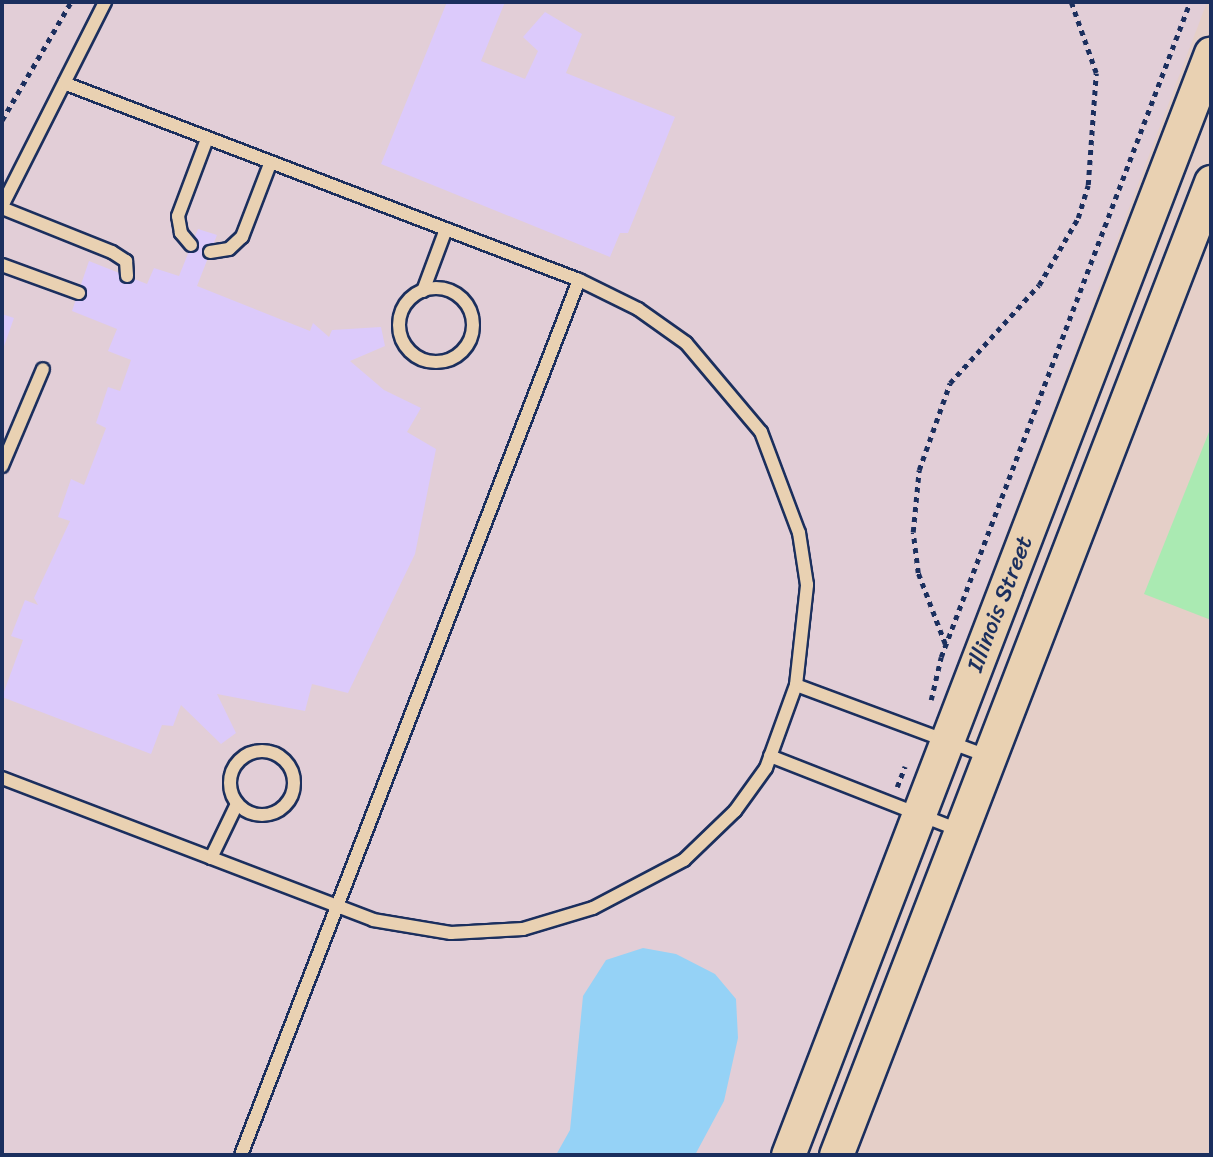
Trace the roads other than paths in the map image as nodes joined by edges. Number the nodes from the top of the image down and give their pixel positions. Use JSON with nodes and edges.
{"nodes":[{"id":1,"x":105,"y":2,"type":"edge"},
{"id":2,"x":1211,"y":53,"type":"edge"},
{"id":3,"x":64,"y":83,"type":"junction"},
{"id":4,"x":207,"y":139,"type":"junction"},
{"id":5,"x":270,"y":164,"type":"junction"},
{"id":6,"x":1211,"y":182,"type":"edge"},
{"id":7,"x":2,"y":207,"type":"edge"},
{"id":8,"x":446,"y":229,"type":"junction"},
{"id":9,"x":191,"y":245,"type":"dead end"},
{"id":10,"x":210,"y":252,"type":"dead end"},
{"id":11,"x":2,"y":265,"type":"edge"},
{"id":12,"x":127,"y":276,"type":"dead end"},
{"id":13,"x":579,"y":280,"type":"junction"},
{"id":14,"x":423,"y":291,"type":"junction"},
{"id":15,"x":79,"y":293,"type":"dead end"},
{"id":16,"x":43,"y":369,"type":"dead end"},
{"id":17,"x":2,"y":466,"type":"edge"},
{"id":18,"x":796,"y":685,"type":"junction"},
{"id":19,"x":934,"y":736,"type":"junction"},
{"id":20,"x":770,"y":756,"type":"junction"},
{"id":21,"x":990,"y":757,"type":"junction"},
{"id":22,"x":2,"y":778,"type":"edge"},
{"id":23,"x":237,"y":804,"type":"junction"},
{"id":24,"x":906,"y":809,"type":"junction"},
{"id":25,"x":962,"y":831,"type":"junction"},
{"id":26,"x":211,"y":859,"type":"junction"},
{"id":27,"x":338,"y":907,"type":"junction"},
{"id":28,"x":241,"y":1155,"type":"edge"},
{"id":29,"x":788,"y":1155,"type":"edge"},
{"id":30,"x":836,"y":1155,"type":"edge"}],
"edges":[{"from":1,"to":3,"type":"lane"},
{"from":2,"to":19,"type":"street","name":"Illinois Street"},
{"from":3,"to":4,"type":"lane"},
{"from":3,"to":7,"type":"lane"},
{"from":4,"to":5,"type":"lane"},
{"from":4,"to":9,"type":"lane"},
{"from":5,"to":8,"type":"lane"},
{"from":5,"to":10,"type":"lane"},
{"from":6,"to":21,"type":"street","name":"Illinois Street"},
{"from":7,"to":12,"type":"lane"},
{"from":8,"to":13,"type":"lane"},
{"from":8,"to":14,"type":"lane"},
{"from":11,"to":15,"type":"lane"},
{"from":13,"to":18,"type":"lane"},
{"from":13,"to":27,"type":"lane"},
{"from":14,"to":14,"type":"lane"},
{"from":16,"to":17,"type":"lane"},
{"from":18,"to":19,"type":"lane"},
{"from":18,"to":20,"type":"lane"},
{"from":19,"to":21,"type":"lane"},
{"from":19,"to":24,"type":"street","name":"Illinois Street"},
{"from":20,"to":24,"type":"lane"},
{"from":20,"to":27,"type":"lane"},
{"from":21,"to":25,"type":"street","name":"Illinois Street"},
{"from":22,"to":26,"type":"lane"},
{"from":23,"to":23,"type":"lane"},
{"from":23,"to":26,"type":"lane"},
{"from":24,"to":25,"type":"lane"},
{"from":24,"to":29,"type":"street","name":"Illinois Street"},
{"from":25,"to":30,"type":"street","name":"Illinois Street"},
{"from":26,"to":27,"type":"lane"},
{"from":27,"to":28,"type":"lane"}]}
